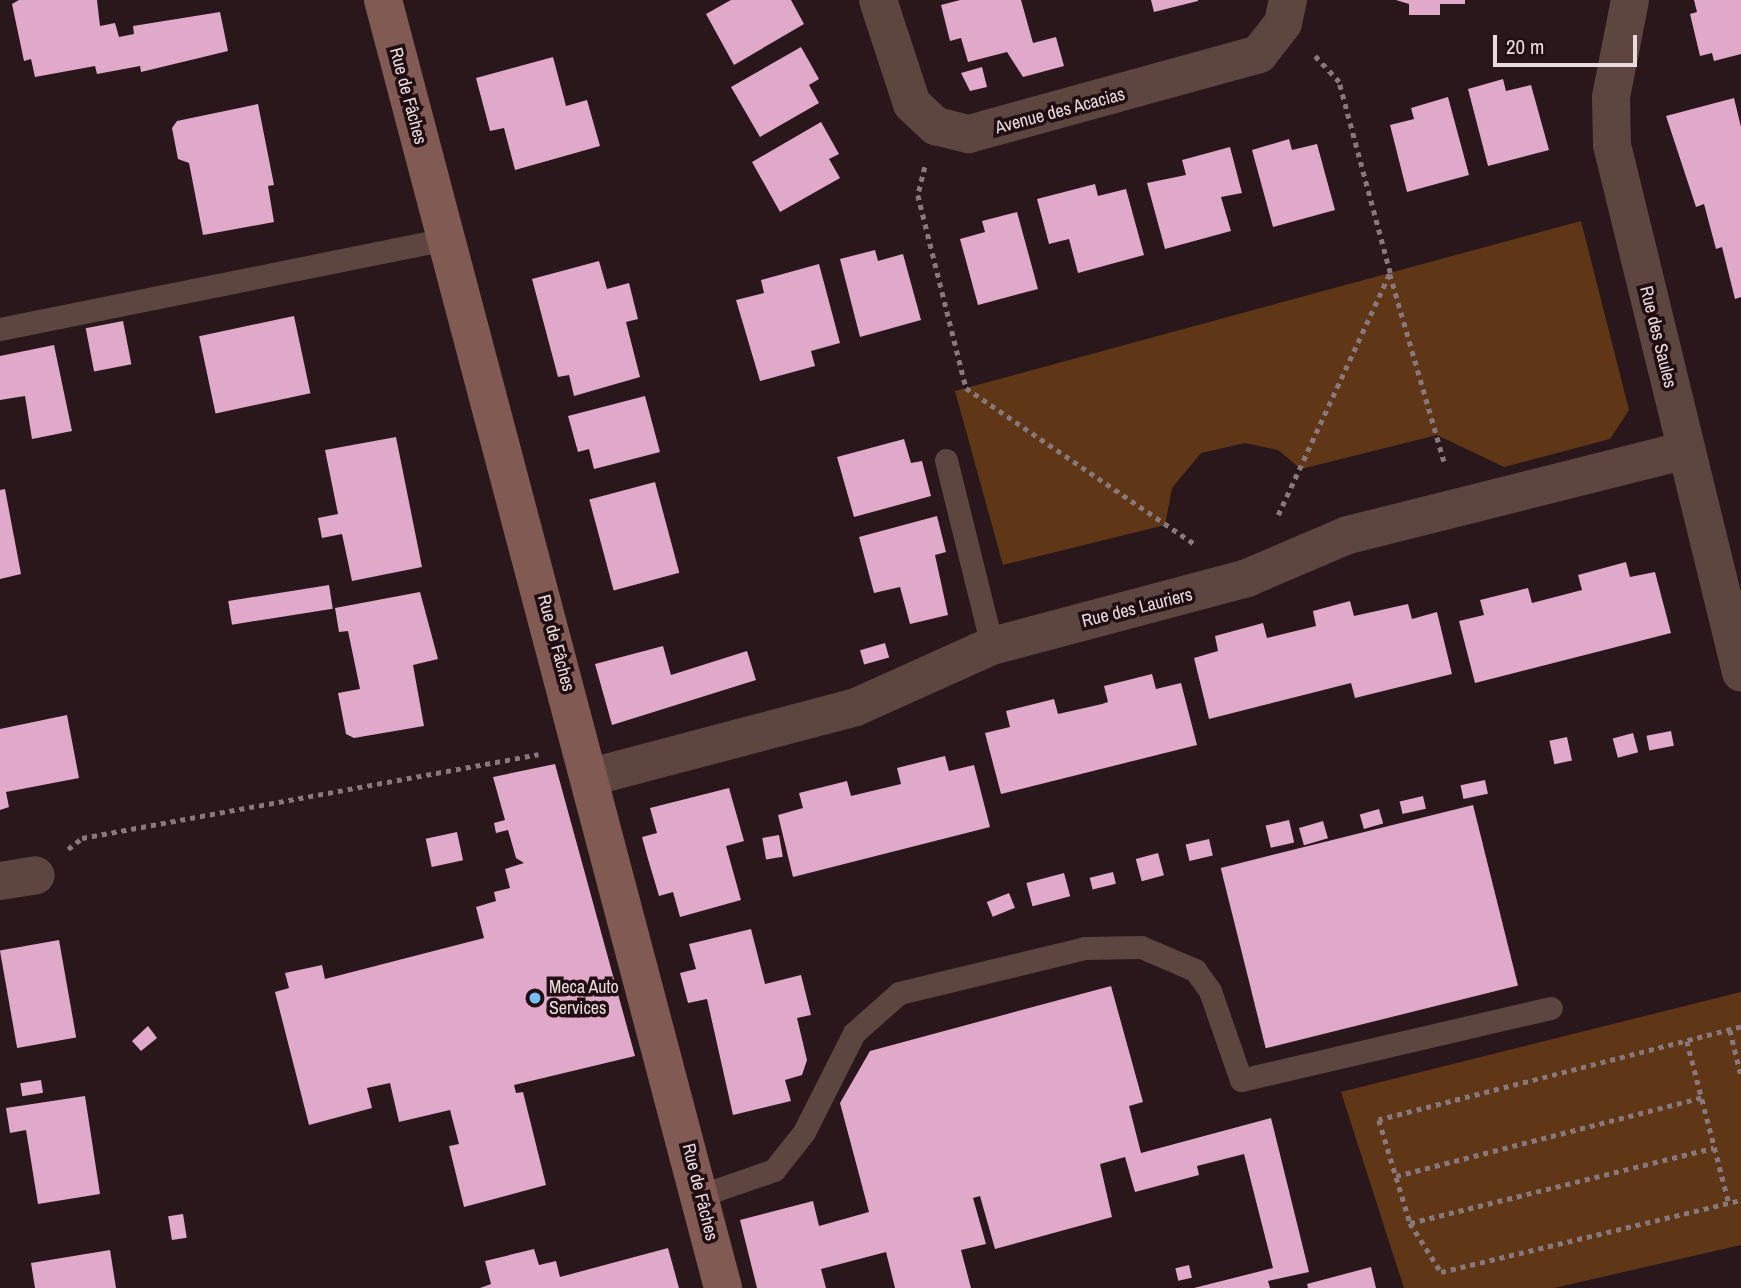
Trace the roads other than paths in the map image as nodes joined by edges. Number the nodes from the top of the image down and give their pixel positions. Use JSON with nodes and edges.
{"nodes":[{"id":1,"x":383,"y":0,"type":"edge"},
{"id":2,"x":878,"y":0,"type":"edge"},
{"id":3,"x":1630,"y":0,"type":"edge"},
{"id":4,"x":1286,"y":11,"type":"edge"},
{"id":5,"x":447,"y":239,"type":"junction"},
{"id":6,"x":0,"y":329,"type":"edge"},
{"id":7,"x":1686,"y":450,"type":"junction"},
{"id":8,"x":946,"y":460,"type":"dead end"},
{"id":9,"x":992,"y":646,"type":"junction"},
{"id":10,"x":1741,"y":672,"type":"edge"},
{"id":11,"x":587,"y":762,"type":"junction"},
{"id":12,"x":1551,"y":1008,"type":"dead end"},
{"id":13,"x":702,"y":1195,"type":"junction"},
{"id":14,"x":723,"y":1288,"type":"edge"}],
"edges":[{"from":1,"to":5,"type":"street","name":"Rue de Fâches"},
{"from":2,"to":4,"type":"street","name":"Avenue des Acacias"},
{"from":3,"to":7,"type":"street","name":"Rue des Saules"},
{"from":5,"to":6,"type":"lane"},
{"from":5,"to":11,"type":"street","name":"Rue de Fâches"},
{"from":7,"to":9,"type":"street","name":"Rue des Lauriers"},
{"from":7,"to":10,"type":"street","name":"Rue des Saules"},
{"from":8,"to":9,"type":"lane"},
{"from":9,"to":11,"type":"street","name":"Rue des Lauriers"},
{"from":11,"to":13,"type":"street","name":"Rue de Fâches"},
{"from":12,"to":13,"type":"lane"},
{"from":13,"to":14,"type":"street","name":"Rue de Fâches"}]}
